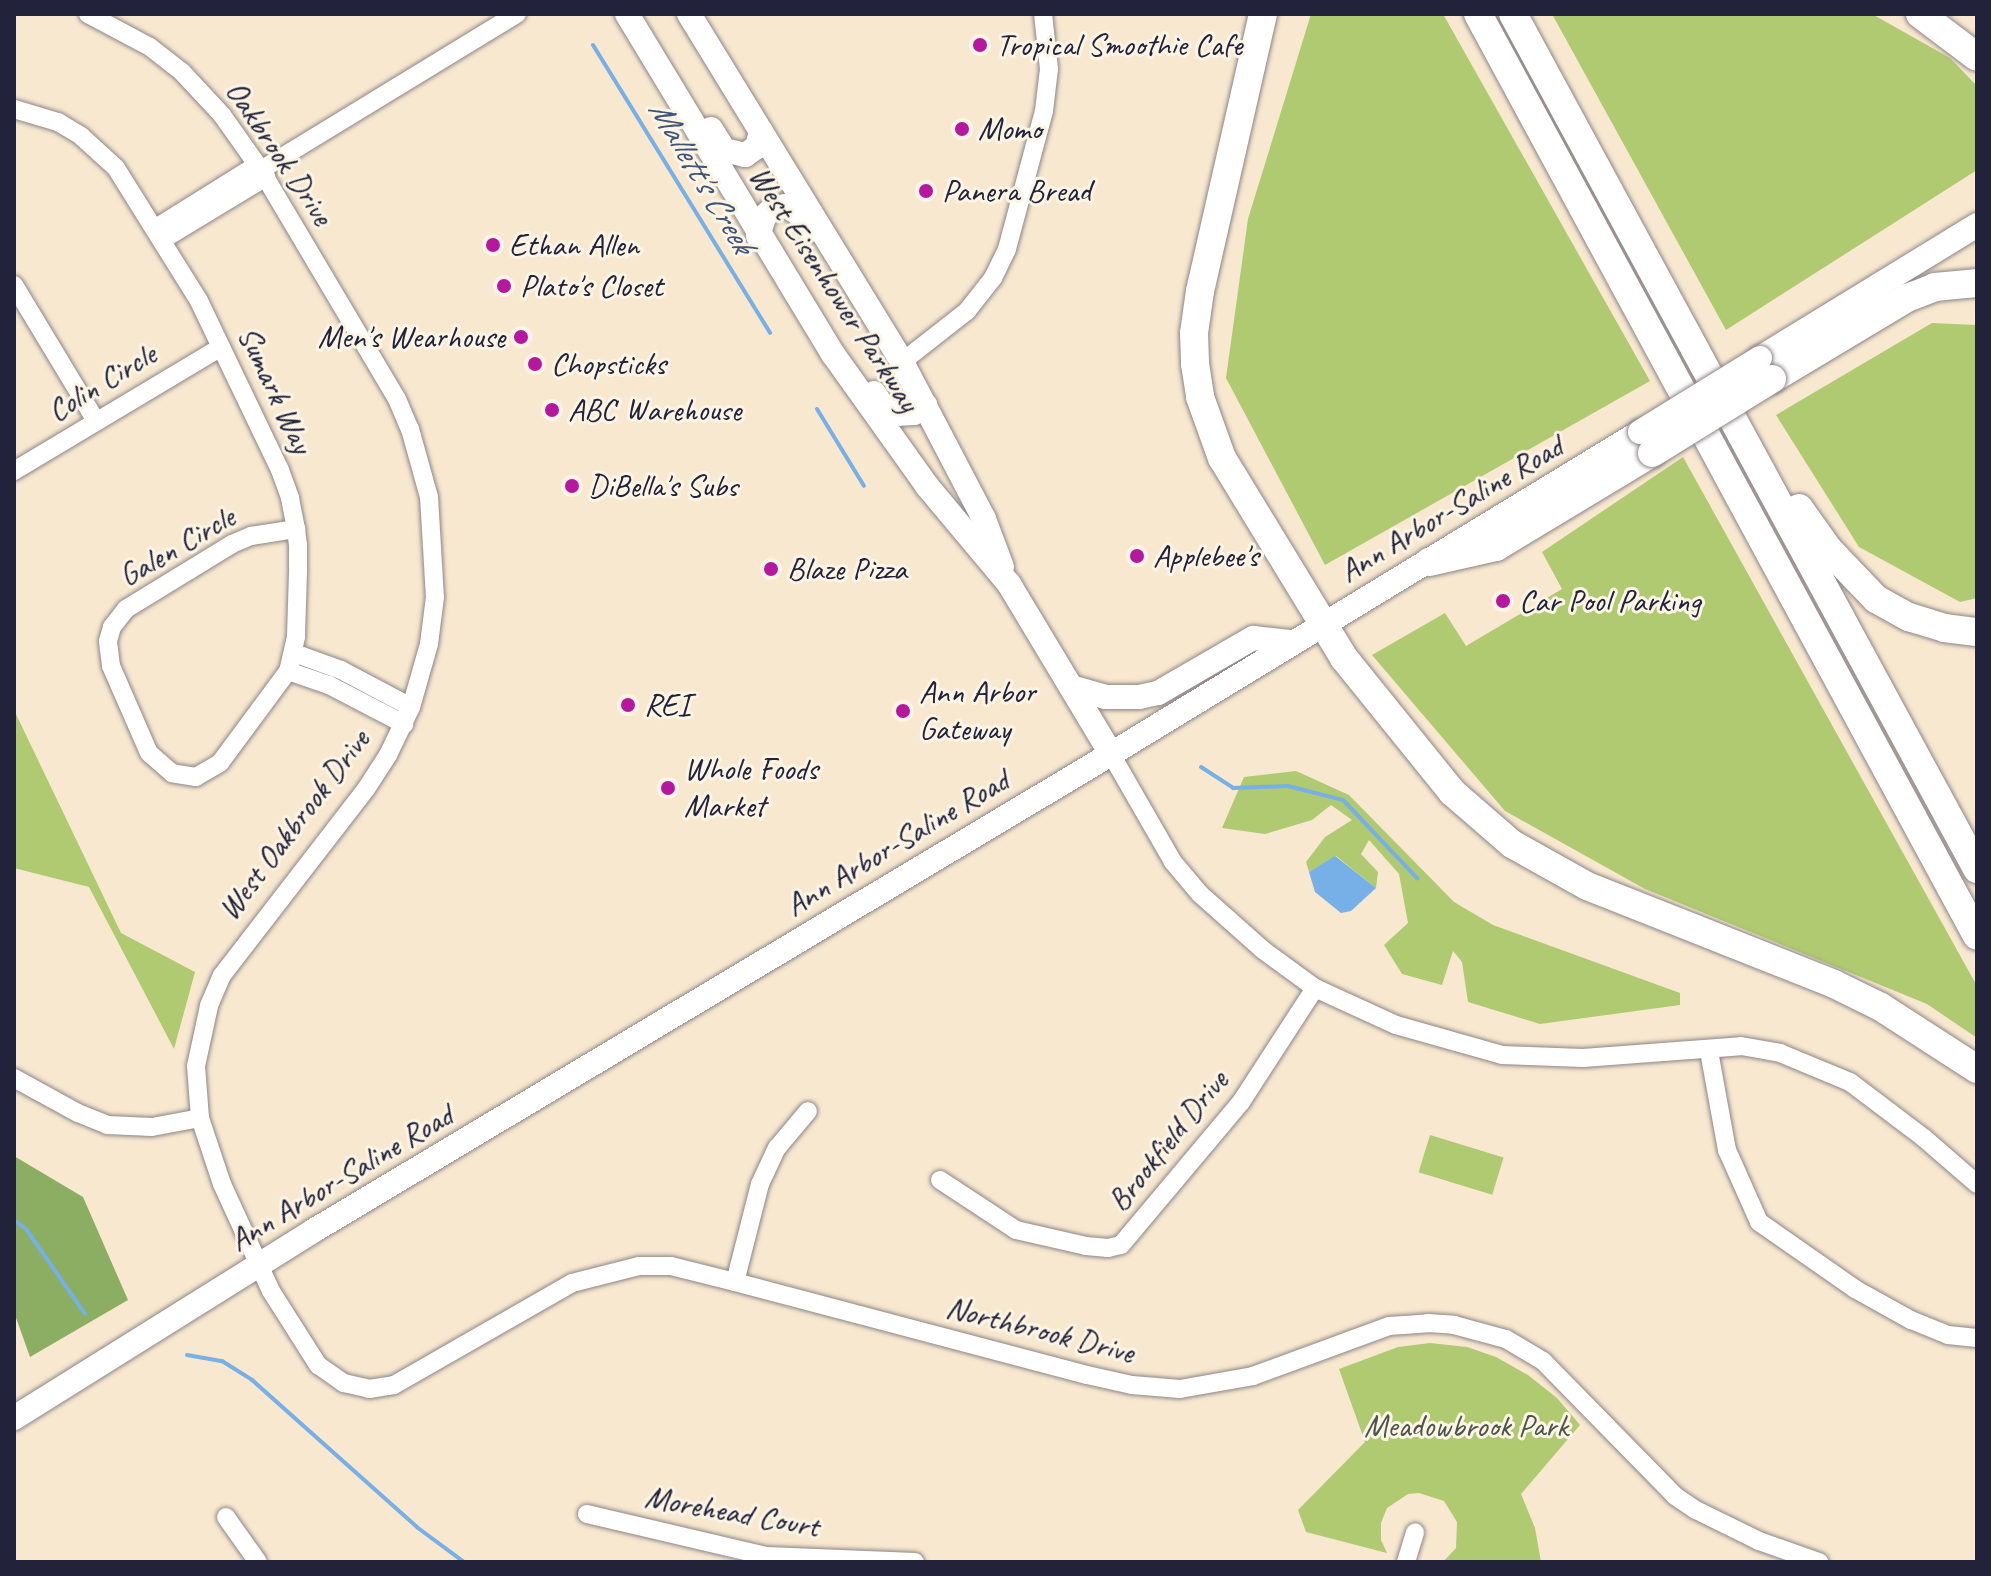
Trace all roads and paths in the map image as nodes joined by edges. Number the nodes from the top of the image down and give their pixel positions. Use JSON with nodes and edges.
{"nodes":[{"id":1,"x":88,"y":14,"type":"edge"},
{"id":2,"x":517,"y":14,"type":"edge"},
{"id":3,"x":627,"y":14,"type":"edge"},
{"id":4,"x":689,"y":14,"type":"edge"},
{"id":5,"x":1043,"y":14,"type":"edge"},
{"id":6,"x":1263,"y":14,"type":"edge"},
{"id":7,"x":1478,"y":14,"type":"edge"},
{"id":8,"x":1513,"y":14,"type":"edge"},
{"id":9,"x":1920,"y":14,"type":"edge"},
{"id":10,"x":641,"y":35,"type":"junction"},
{"id":11,"x":1977,"y":57,"type":"edge"},
{"id":12,"x":14,"y":109,"type":"edge"},
{"id":13,"x":761,"y":131,"type":"junction"},
{"id":14,"x":261,"y":171,"type":"junction"},
{"id":15,"x":1977,"y":225,"type":"edge"},
{"id":16,"x":159,"y":234,"type":"junction"},
{"id":17,"x":758,"y":236,"type":"junction"},
{"id":18,"x":786,"y":274,"type":"junction"},
{"id":19,"x":1977,"y":283,"type":"edge"},
{"id":20,"x":14,"y":285,"type":"edge"},
{"id":21,"x":881,"y":328,"type":"junction"},
{"id":22,"x":221,"y":347,"type":"junction"},
{"id":23,"x":902,"y":362,"type":"junction"},
{"id":24,"x":380,"y":367,"type":"joint"},
{"id":25,"x":1766,"y":369,"type":"junction"},
{"id":26,"x":925,"y":405,"type":"junction"},
{"id":27,"x":96,"y":421,"type":"junction"},
{"id":28,"x":1747,"y":443,"type":"junction"},
{"id":29,"x":14,"y":471,"type":"edge"},
{"id":30,"x":296,"y":529,"type":"junction"},
{"id":31,"x":1429,"y":562,"type":"joint"},
{"id":32,"x":1009,"y":584,"type":"junction"},
{"id":33,"x":1321,"y":625,"type":"junction"},
{"id":34,"x":1977,"y":632,"type":"edge"},
{"id":35,"x":1292,"y":642,"type":"junction"},
{"id":36,"x":291,"y":662,"type":"junction"},
{"id":37,"x":1071,"y":687,"type":"junction"},
{"id":38,"x":407,"y":716,"type":"junction"},
{"id":39,"x":1111,"y":754,"type":"junction"},
{"id":40,"x":1977,"y":869,"type":"edge"},
{"id":41,"x":1977,"y":936,"type":"edge"},
{"id":42,"x":1315,"y":988,"type":"junction"},
{"id":43,"x":1709,"y":1051,"type":"junction"},
{"id":44,"x":1977,"y":1069,"type":"edge"},
{"id":45,"x":14,"y":1078,"type":"edge"},
{"id":46,"x":808,"y":1111,"type":"dead end"},
{"id":47,"x":200,"y":1118,"type":"junction"},
{"id":48,"x":940,"y":1180,"type":"dead end"},
{"id":49,"x":1977,"y":1184,"type":"edge"},
{"id":50,"x":259,"y":1264,"type":"junction"},
{"id":51,"x":735,"y":1282,"type":"junction"},
{"id":52,"x":1977,"y":1338,"type":"edge"},
{"id":53,"x":14,"y":1418,"type":"edge"},
{"id":54,"x":587,"y":1514,"type":"dead end"},
{"id":55,"x":226,"y":1517,"type":"dead end"},
{"id":56,"x":1415,"y":1532,"type":"dead end"},
{"id":57,"x":258,"y":1562,"type":"edge"},
{"id":58,"x":915,"y":1562,"type":"edge"},
{"id":59,"x":1406,"y":1562,"type":"edge"},
{"id":60,"x":1819,"y":1562,"type":"edge"}],
"edges":[{"from":1,"to":14,"type":"street","name":"Oakbrook Drive"},
{"from":2,"to":14,"type":"street"},
{"from":3,"to":10,"type":"main road","name":"West Eisenhower Parkway"},
{"from":4,"to":13,"type":"main road","name":"West Eisenhower Parkway"},
{"from":5,"to":23,"type":"street"},
{"from":6,"to":33,"type":"highway"},
{"from":7,"to":41,"type":"highway"},
{"from":8,"to":28,"type":"highway"},
{"from":9,"to":11,"type":"highway"},
{"from":10,"to":13,"type":"main road"},
{"from":10,"to":17,"type":"main road","name":"West Eisenhower Parkway"},
{"from":12,"to":16,"type":"street","name":"Sumark Way"},
{"from":13,"to":21,"type":"main road","name":"West Eisenhower Parkway"},
{"from":14,"to":16,"type":"street"},
{"from":14,"to":24,"type":"street","name":"Oakbrook Drive"},
{"from":15,"to":25,"type":"main road"},
{"from":16,"to":22,"type":"street","name":"Sumark Way"},
{"from":17,"to":18,"type":"main road","name":"West Eisenhower Parkway"},
{"from":17,"to":21,"type":"main road"},
{"from":18,"to":26,"type":"main road"},
{"from":18,"to":32,"type":"main road","name":"West Eisenhower Parkway"},
{"from":19,"to":25,"type":"highway"},
{"from":20,"to":27,"type":"street"},
{"from":21,"to":23,"type":"main road","name":"West Eisenhower Parkway"},
{"from":22,"to":27,"type":"street","name":"Colin Circle"},
{"from":22,"to":30,"type":"street","name":"Sumark Way"},
{"from":23,"to":26,"type":"main road","name":"West Eisenhower Parkway"},
{"from":24,"to":38,"type":"street","name":"West Oakbrook Drive"},
{"from":25,"to":31,"type":"highway","bridge":true},
{"from":26,"to":32,"type":"main road","name":"West Eisenhower Parkway"},
{"from":27,"to":29,"type":"street","name":"Colin Circle"},
{"from":28,"to":34,"type":"highway"},
{"from":28,"to":40,"type":"highway"},
{"from":30,"to":36,"type":"street","name":"Sumark Way"},
{"from":30,"to":36,"type":"street","name":"Galen Circle"},
{"from":31,"to":33,"type":"main road","name":"Ann Arbor-Saline Road"},
{"from":32,"to":37,"type":"main road","name":"West Eisenhower Parkway"},
{"from":33,"to":35,"type":"main road","name":"Ann Arbor-Saline Road"},
{"from":33,"to":44,"type":"highway"},
{"from":35,"to":37,"type":"main road"},
{"from":35,"to":39,"type":"main road","name":"Ann Arbor-Saline Road"},
{"from":36,"to":38,"type":"street"},
{"from":37,"to":39,"type":"main road","name":"West Eisenhower Parkway"},
{"from":38,"to":47,"type":"street","name":"West Oakbrook Drive"},
{"from":39,"to":42,"type":"street"},
{"from":39,"to":50,"type":"main road","name":"Ann Arbor-Saline Road"},
{"from":42,"to":43,"type":"street"},
{"from":42,"to":48,"type":"street","name":"Brookfield Drive"},
{"from":43,"to":49,"type":"street"},
{"from":43,"to":52,"type":"street"},
{"from":45,"to":47,"type":"street"},
{"from":46,"to":51,"type":"street"},
{"from":47,"to":50,"type":"street","name":"West Oakbrook Drive"},
{"from":50,"to":51,"type":"street","name":"Northbrook Drive"},
{"from":50,"to":53,"type":"main road","name":"Ann Arbor-Saline Road"},
{"from":51,"to":60,"type":"street","name":"Northbrook Drive"},
{"from":54,"to":58,"type":"street","name":"Morehead Court"},
{"from":55,"to":57,"type":"street"},
{"from":56,"to":59,"type":"street"}]}
